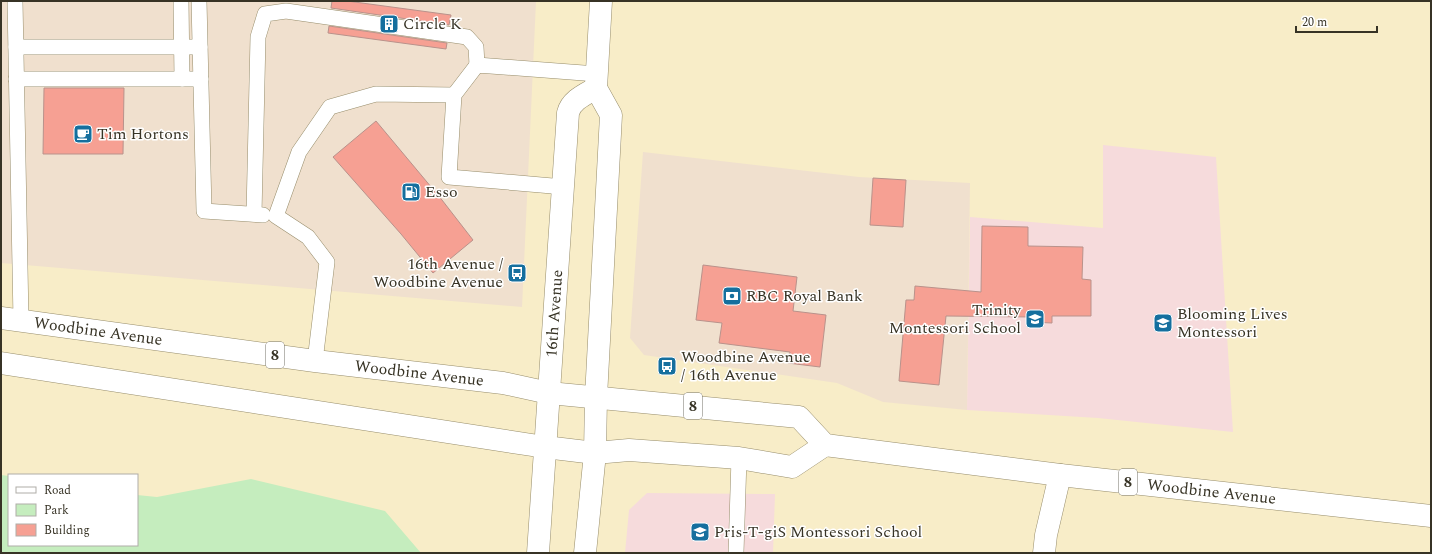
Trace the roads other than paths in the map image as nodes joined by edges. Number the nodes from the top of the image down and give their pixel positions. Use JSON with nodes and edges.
{"nodes":[{"id":1,"x":15,"y":1,"type":"edge"},
{"id":2,"x":181,"y":1,"type":"edge"},
{"id":3,"x":199,"y":1,"type":"edge"},
{"id":4,"x":601,"y":1,"type":"edge"},
{"id":5,"x":16,"y":47,"type":"junction"},
{"id":6,"x":181,"y":47,"type":"junction"},
{"id":7,"x":200,"y":47,"type":"junction"},
{"id":8,"x":477,"y":65,"type":"junction"},
{"id":9,"x":16,"y":79,"type":"junction"},
{"id":10,"x":182,"y":79,"type":"junction"},
{"id":11,"x":201,"y":79,"type":"junction"},
{"id":12,"x":597,"y":81,"type":"junction"},
{"id":13,"x":454,"y":95,"type":"junction"},
{"id":14,"x":564,"y":187,"type":"junction"},
{"id":15,"x":254,"y":214,"type":"junction"},
{"id":16,"x":276,"y":216,"type":"junction"},
{"id":17,"x":11,"y":319,"type":"edge"},
{"id":18,"x":315,"y":361,"type":"junction"},
{"id":19,"x":1,"y":363,"type":"edge"},
{"id":20,"x":549,"y":393,"type":"junction"},
{"id":21,"x":596,"y":397,"type":"junction"},
{"id":22,"x":825,"y":445,"type":"junction"},
{"id":23,"x":545,"y":447,"type":"junction"},
{"id":24,"x":595,"y":453,"type":"junction"},
{"id":25,"x":739,"y":458,"type":"junction"},
{"id":26,"x":1060,"y":475,"type":"junction"},
{"id":27,"x":1431,"y":516,"type":"edge"},
{"id":28,"x":538,"y":553,"type":"edge"},
{"id":29,"x":585,"y":553,"type":"edge"},
{"id":30,"x":736,"y":553,"type":"edge"},
{"id":31,"x":1044,"y":553,"type":"edge"}],
"edges":[{"from":1,"to":5,"type":"lane"},
{"from":2,"to":6,"type":"lane"},
{"from":3,"to":7,"type":"lane"},
{"from":4,"to":12,"type":"main road"},
{"from":5,"to":6,"type":"lane"},
{"from":5,"to":9,"type":"lane"},
{"from":6,"to":7,"type":"lane"},
{"from":6,"to":10,"type":"lane"},
{"from":7,"to":11,"type":"lane"},
{"from":8,"to":12,"type":"lane"},
{"from":8,"to":13,"type":"lane"},
{"from":8,"to":15,"type":"lane"},
{"from":9,"to":10,"type":"lane"},
{"from":9,"to":17,"type":"lane"},
{"from":10,"to":11,"type":"lane"},
{"from":11,"to":15,"type":"lane"},
{"from":12,"to":14,"type":"main road","name":"16th Avenue"},
{"from":12,"to":21,"type":"main road"},
{"from":13,"to":14,"type":"lane"},
{"from":13,"to":16,"type":"lane"},
{"from":14,"to":20,"type":"main road","name":"16th Avenue"},
{"from":15,"to":16,"type":"lane"},
{"from":16,"to":18,"type":"lane"},
{"from":17,"to":18,"type":"main road","name":"Woodbine Avenue","number":"8"},
{"from":18,"to":20,"type":"main road","name":"Woodbine Avenue","number":"8"},
{"from":19,"to":23,"type":"main road"},
{"from":20,"to":21,"type":"main road","name":"Woodbine Avenue","number":"8"},
{"from":20,"to":23,"type":"main road","name":"16th Avenue"},
{"from":21,"to":22,"type":"main road","name":"Woodbine Avenue","number":"8"},
{"from":21,"to":24,"type":"main road"},
{"from":22,"to":25,"type":"main road"},
{"from":22,"to":26,"type":"main road","name":"Woodbine Avenue","number":"8"},
{"from":23,"to":24,"type":"main road"},
{"from":23,"to":28,"type":"main road","name":"16th Avenue"},
{"from":24,"to":25,"type":"main road"},
{"from":24,"to":29,"type":"main road"},
{"from":25,"to":30,"type":"lane"},
{"from":26,"to":27,"type":"main road","name":"Woodbine Avenue","number":"8"},
{"from":26,"to":31,"type":"main road"}]}
